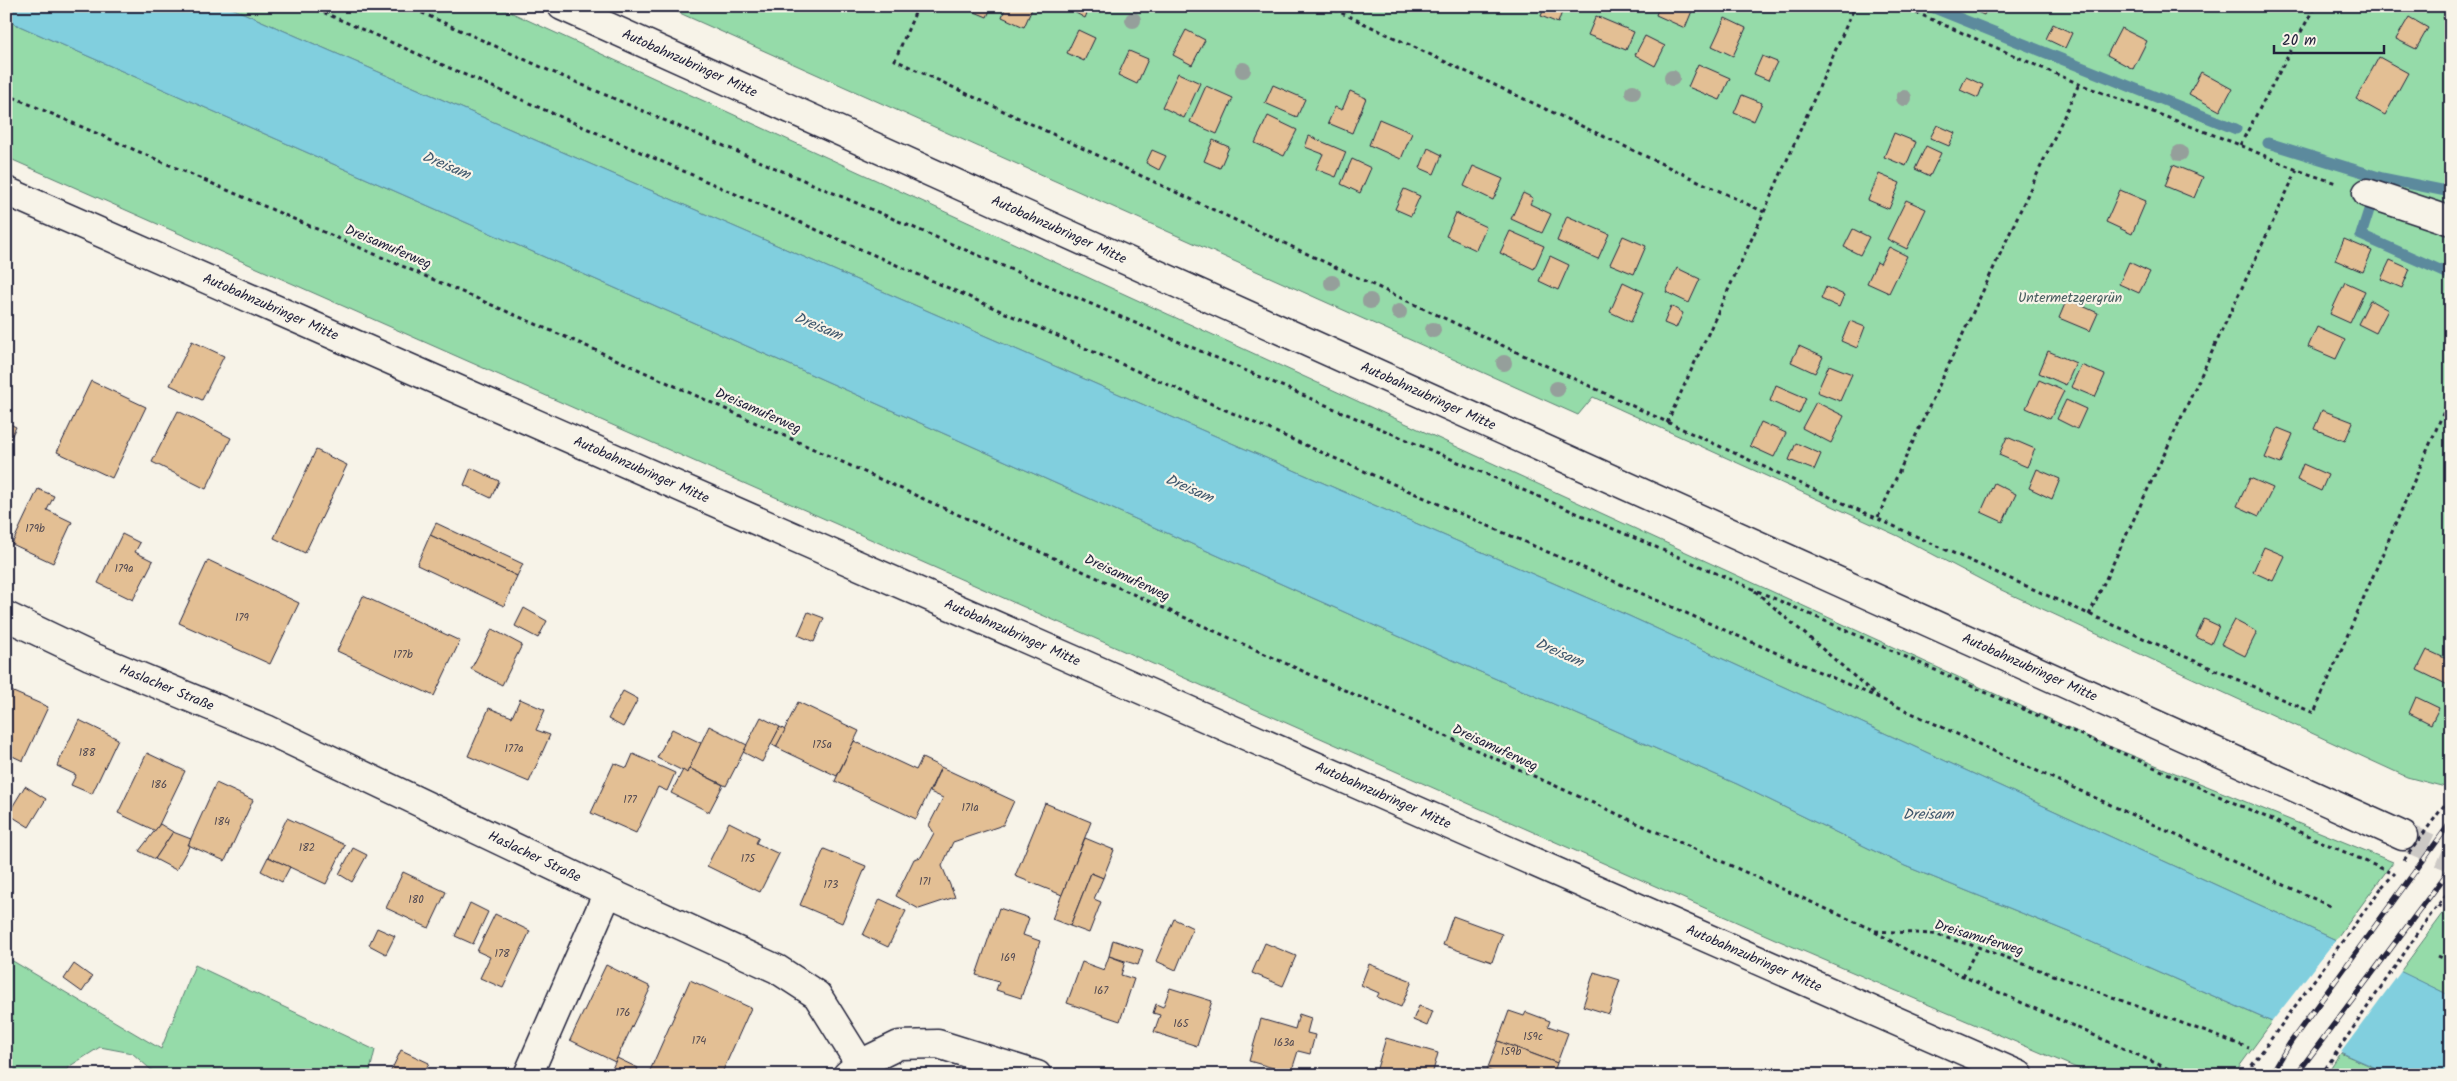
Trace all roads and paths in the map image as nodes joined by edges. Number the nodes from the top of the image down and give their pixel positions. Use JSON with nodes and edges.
{"nodes":[{"id":1,"x":309,"y":6,"type":"edge"},
{"id":2,"x":407,"y":6,"type":"edge"},
{"id":3,"x":562,"y":6,"type":"edge"},
{"id":4,"x":918,"y":6,"type":"edge"},
{"id":5,"x":1327,"y":6,"type":"edge"},
{"id":6,"x":1855,"y":6,"type":"edge"},
{"id":7,"x":1901,"y":6,"type":"edge"},
{"id":8,"x":2315,"y":6,"type":"edge"},
{"id":9,"x":2078,"y":84,"type":"junction"},
{"id":10,"x":6,"y":94,"type":"edge"},
{"id":11,"x":2240,"y":145,"type":"junction"},
{"id":12,"x":2297,"y":170,"type":"junction"},
{"id":13,"x":6,"y":190,"type":"edge"},
{"id":14,"x":2368,"y":193,"type":"joint"},
{"id":15,"x":1764,"y":212,"type":"junction"},
{"id":16,"x":2451,"y":221,"type":"edge"},
{"id":17,"x":2451,"y":395,"type":"edge"},
{"id":18,"x":1666,"y":423,"type":"junction"},
{"id":19,"x":1878,"y":518,"type":"junction"},
{"id":20,"x":1753,"y":589,"type":"junction"},
{"id":21,"x":2089,"y":615,"type":"junction"},
{"id":22,"x":6,"y":616,"type":"edge"},
{"id":23,"x":1880,"y":699,"type":"junction"},
{"id":24,"x":2451,"y":796,"type":"edge"},
{"id":25,"x":2404,"y":848,"type":"junction"},
{"id":26,"x":2394,"y":874,"type":"junction"},
{"id":27,"x":2451,"y":888,"type":"edge"},
{"id":28,"x":608,"y":892,"type":"junction"},
{"id":29,"x":2438,"y":905,"type":"junction"},
{"id":30,"x":2332,"y":907,"type":"dead end"},
{"id":31,"x":2451,"y":910,"type":"edge"},
{"id":32,"x":1874,"y":931,"type":"junction"},
{"id":33,"x":1978,"y":947,"type":"junction"},
{"id":34,"x":2438,"y":956,"type":"dead end"},
{"id":35,"x":2451,"y":962,"type":"edge"},
{"id":36,"x":1963,"y":976,"type":"junction"},
{"id":37,"x":2248,"y":1048,"type":"dead end"},
{"id":38,"x":853,"y":1069,"type":"edge"},
{"id":39,"x":2246,"y":1073,"type":"edge"},
{"id":40,"x":528,"y":1075,"type":"edge"},
{"id":41,"x":1037,"y":1075,"type":"edge"},
{"id":42,"x":2019,"y":1075,"type":"edge"},
{"id":43,"x":2182,"y":1075,"type":"edge"},
{"id":44,"x":2321,"y":1075,"type":"edge"}],
"edges":[{"from":1,"to":23,"type":"path"},
{"from":2,"to":20,"type":"path"},
{"from":3,"to":25,"type":"main road","name":"Autobahnzubringer Mitte"},
{"from":4,"to":18,"type":"path"},
{"from":5,"to":15,"type":"path"},
{"from":6,"to":15,"type":"path"},
{"from":7,"to":9,"type":"path"},
{"from":8,"to":11,"type":"path"},
{"from":9,"to":11,"type":"path"},
{"from":9,"to":19,"type":"path"},
{"from":10,"to":32,"type":"path","name":"Dreisamuferweg"},
{"from":11,"to":12,"type":"path"},
{"from":12,"to":14,"type":"path"},
{"from":12,"to":21,"type":"path"},
{"from":13,"to":42,"type":"main road","name":"Autobahnzubringer Mitte"},
{"from":14,"to":16,"type":"main road"},
{"from":15,"to":18,"type":"path"},
{"from":17,"to":21,"type":"path"},
{"from":18,"to":19,"type":"path"},
{"from":19,"to":21,"type":"path"},
{"from":20,"to":23,"type":"path"},
{"from":20,"to":26,"type":"path"},
{"from":22,"to":28,"type":"main road","name":"Haslacher Straße"},
{"from":23,"to":30,"type":"path"},
{"from":24,"to":25,"type":"path","bridge":true},
{"from":25,"to":26,"type":"path"},
{"from":26,"to":39,"type":"path","bridge":true},
{"from":27,"to":29,"type":"path"},
{"from":28,"to":38,"type":"main road","name":"Haslacher Straße"},
{"from":28,"to":40,"type":"main road"},
{"from":29,"to":31,"type":"path"},
{"from":29,"to":44,"type":"path","bridge":true},
{"from":32,"to":33,"type":"path","name":"Dreisamuferweg"},
{"from":32,"to":36,"type":"path"},
{"from":33,"to":36,"type":"path"},
{"from":33,"to":37,"type":"path","name":"Dreisamuferweg"},
{"from":34,"to":35,"type":"path"},
{"from":36,"to":43,"type":"path"},
{"from":38,"to":41,"type":"main road","name":"Haslacher Straße"}]}
